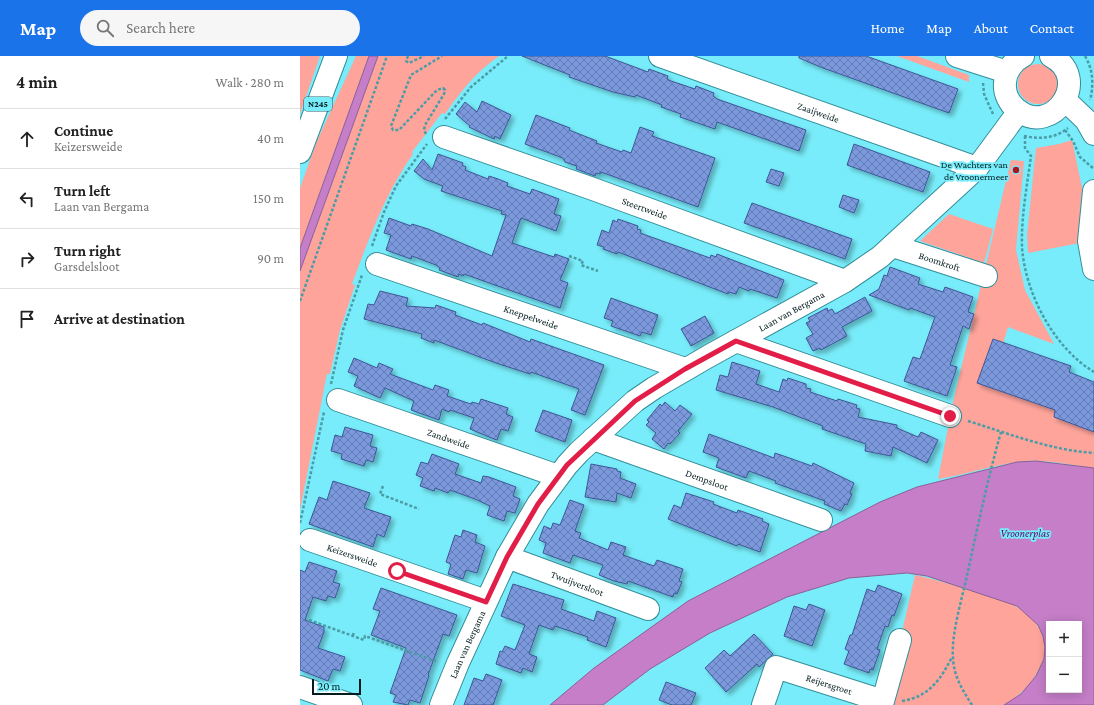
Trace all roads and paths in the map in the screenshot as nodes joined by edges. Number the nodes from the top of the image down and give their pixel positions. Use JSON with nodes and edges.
{"nodes":[{"id":1,"x":336,"y":56,"type":"edge"},
{"id":2,"x":388,"y":56,"type":"edge"},
{"id":3,"x":408,"y":56,"type":"edge"},
{"id":4,"x":424,"y":56,"type":"edge"},
{"id":5,"x":442,"y":56,"type":"edge"},
{"id":6,"x":660,"y":56,"type":"edge"},
{"id":7,"x":957,"y":56,"type":"edge"},
{"id":8,"x":1023,"y":56,"type":"edge"},
{"id":9,"x":1051,"y":56,"type":"edge"},
{"id":10,"x":1007,"y":72,"type":"junction"},
{"id":11,"x":1065,"y":100,"type":"junction"},
{"id":12,"x":1019,"y":112,"type":"junction"},
{"id":13,"x":1065,"y":130,"type":"dead end"},
{"id":14,"x":1094,"y":134,"type":"edge"},
{"id":15,"x":1024,"y":136,"type":"dead end"},
{"id":16,"x":438,"y":137,"type":"joint"},
{"id":17,"x":300,"y":152,"type":"edge"},
{"id":18,"x":977,"y":168,"type":"junction"},
{"id":19,"x":1094,"y":169,"type":"edge"},
{"id":20,"x":1094,"y":190,"type":"edge"},
{"id":21,"x":893,"y":246,"type":"junction"},
{"id":22,"x":569,"y":256,"type":"dead end"},
{"id":23,"x":377,"y":264,"type":"dead end"},
{"id":24,"x":1094,"y":269,"type":"edge"},
{"id":25,"x":598,"y":271,"type":"dead end"},
{"id":26,"x":986,"y":276,"type":"dead end"},
{"id":27,"x":845,"y":281,"type":"junction"},
{"id":28,"x":300,"y":301,"type":"edge"},
{"id":29,"x":736,"y":341,"type":"junction"},
{"id":30,"x":685,"y":369,"type":"junction"},
{"id":31,"x":1094,"y":372,"type":"edge"},
{"id":32,"x":338,"y":400,"type":"dead end"},
{"id":33,"x":950,"y":416,"type":"joint"},
{"id":34,"x":1001,"y":432,"type":"junction"},
{"id":35,"x":593,"y":439,"type":"junction"},
{"id":36,"x":1094,"y":453,"type":"edge"},
{"id":37,"x":558,"y":476,"type":"junction"},
{"id":38,"x":383,"y":486,"type":"dead end"},
{"id":39,"x":419,"y":509,"type":"dead end"},
{"id":40,"x":821,"y":520,"type":"dead end"},
{"id":41,"x":310,"y":540,"type":"dead end"},
{"id":42,"x":507,"y":557,"type":"junction"},
{"id":43,"x":486,"y":602,"type":"junction"},
{"id":44,"x":648,"y":609,"type":"dead end"},
{"id":45,"x":309,"y":620,"type":"dead end"},
{"id":46,"x":354,"y":631,"type":"dead end"},
{"id":47,"x":353,"y":636,"type":"junction"},
{"id":48,"x":376,"y":640,"type":"junction"},
{"id":49,"x":900,"y":640,"type":"dead end"},
{"id":50,"x":375,"y":643,"type":"dead end"},
{"id":51,"x":953,"y":656,"type":"junction"},
{"id":52,"x":439,"y":662,"type":"dead end"},
{"id":53,"x":300,"y":687,"type":"edge"},
{"id":54,"x":883,"y":702,"type":"junction"},
{"id":55,"x":351,"y":705,"type":"edge"},
{"id":56,"x":441,"y":705,"type":"edge"},
{"id":57,"x":763,"y":705,"type":"edge"},
{"id":58,"x":972,"y":705,"type":"edge"}],
"edges":[{"from":1,"to":17,"type":"street","number":"N245"},
{"from":2,"to":28,"type":"path"},
{"from":3,"to":4,"type":"path"},
{"from":5,"to":16,"type":"path"},
{"from":6,"to":18,"type":"street","name":"Zaaijweide"},
{"from":7,"to":10,"type":"street"},
{"from":8,"to":10,"type":"street"},
{"from":9,"to":11,"type":"street"},
{"from":10,"to":12,"type":"street"},
{"from":11,"to":12,"type":"street"},
{"from":11,"to":14,"type":"street"},
{"from":12,"to":18,"type":"street","name":"Laan van Bergama"},
{"from":13,"to":19,"type":"path"},
{"from":15,"to":31,"type":"path"},
{"from":16,"to":27,"type":"street","name":"Steertweide"},
{"from":18,"to":21,"type":"street","name":"Laan van Bergama"},
{"from":20,"to":24,"type":"street"},
{"from":21,"to":26,"type":"street","name":"Boomkroft"},
{"from":21,"to":27,"type":"street","name":"Laan van Bergama"},
{"from":22,"to":25,"type":"path"},
{"from":23,"to":30,"type":"street","name":"Kneppelweide"},
{"from":27,"to":29,"type":"street","name":"Laan van Bergama"},
{"from":29,"to":30,"type":"street","name":"Laan van Bergama"},
{"from":29,"to":33,"type":"street"},
{"from":30,"to":35,"type":"street","name":"Laan van Bergama"},
{"from":32,"to":37,"type":"street","name":"Zandweide"},
{"from":33,"to":34,"type":"path"},
{"from":34,"to":36,"type":"path"},
{"from":34,"to":51,"type":"path"},
{"from":35,"to":37,"type":"street","name":"Laan van Bergama"},
{"from":35,"to":40,"type":"street","name":"Dempsloot"},
{"from":37,"to":42,"type":"street","name":"Laan van Bergama"},
{"from":38,"to":39,"type":"path"},
{"from":41,"to":43,"type":"street","name":"Keizersweide"},
{"from":42,"to":43,"type":"street","name":"Laan van Bergama"},
{"from":42,"to":44,"type":"street","name":"Twuijversloot"},
{"from":43,"to":56,"type":"street","name":"Laan van Bergama"},
{"from":45,"to":47,"type":"path"},
{"from":46,"to":47,"type":"path"},
{"from":47,"to":48,"type":"path"},
{"from":48,"to":50,"type":"path"},
{"from":48,"to":52,"type":"path"},
{"from":49,"to":54,"type":"street"},
{"from":51,"to":54,"type":"path"},
{"from":51,"to":58,"type":"path"},
{"from":53,"to":55,"type":"street"},
{"from":54,"to":57,"type":"street","name":"Reijersgroet"}]}
